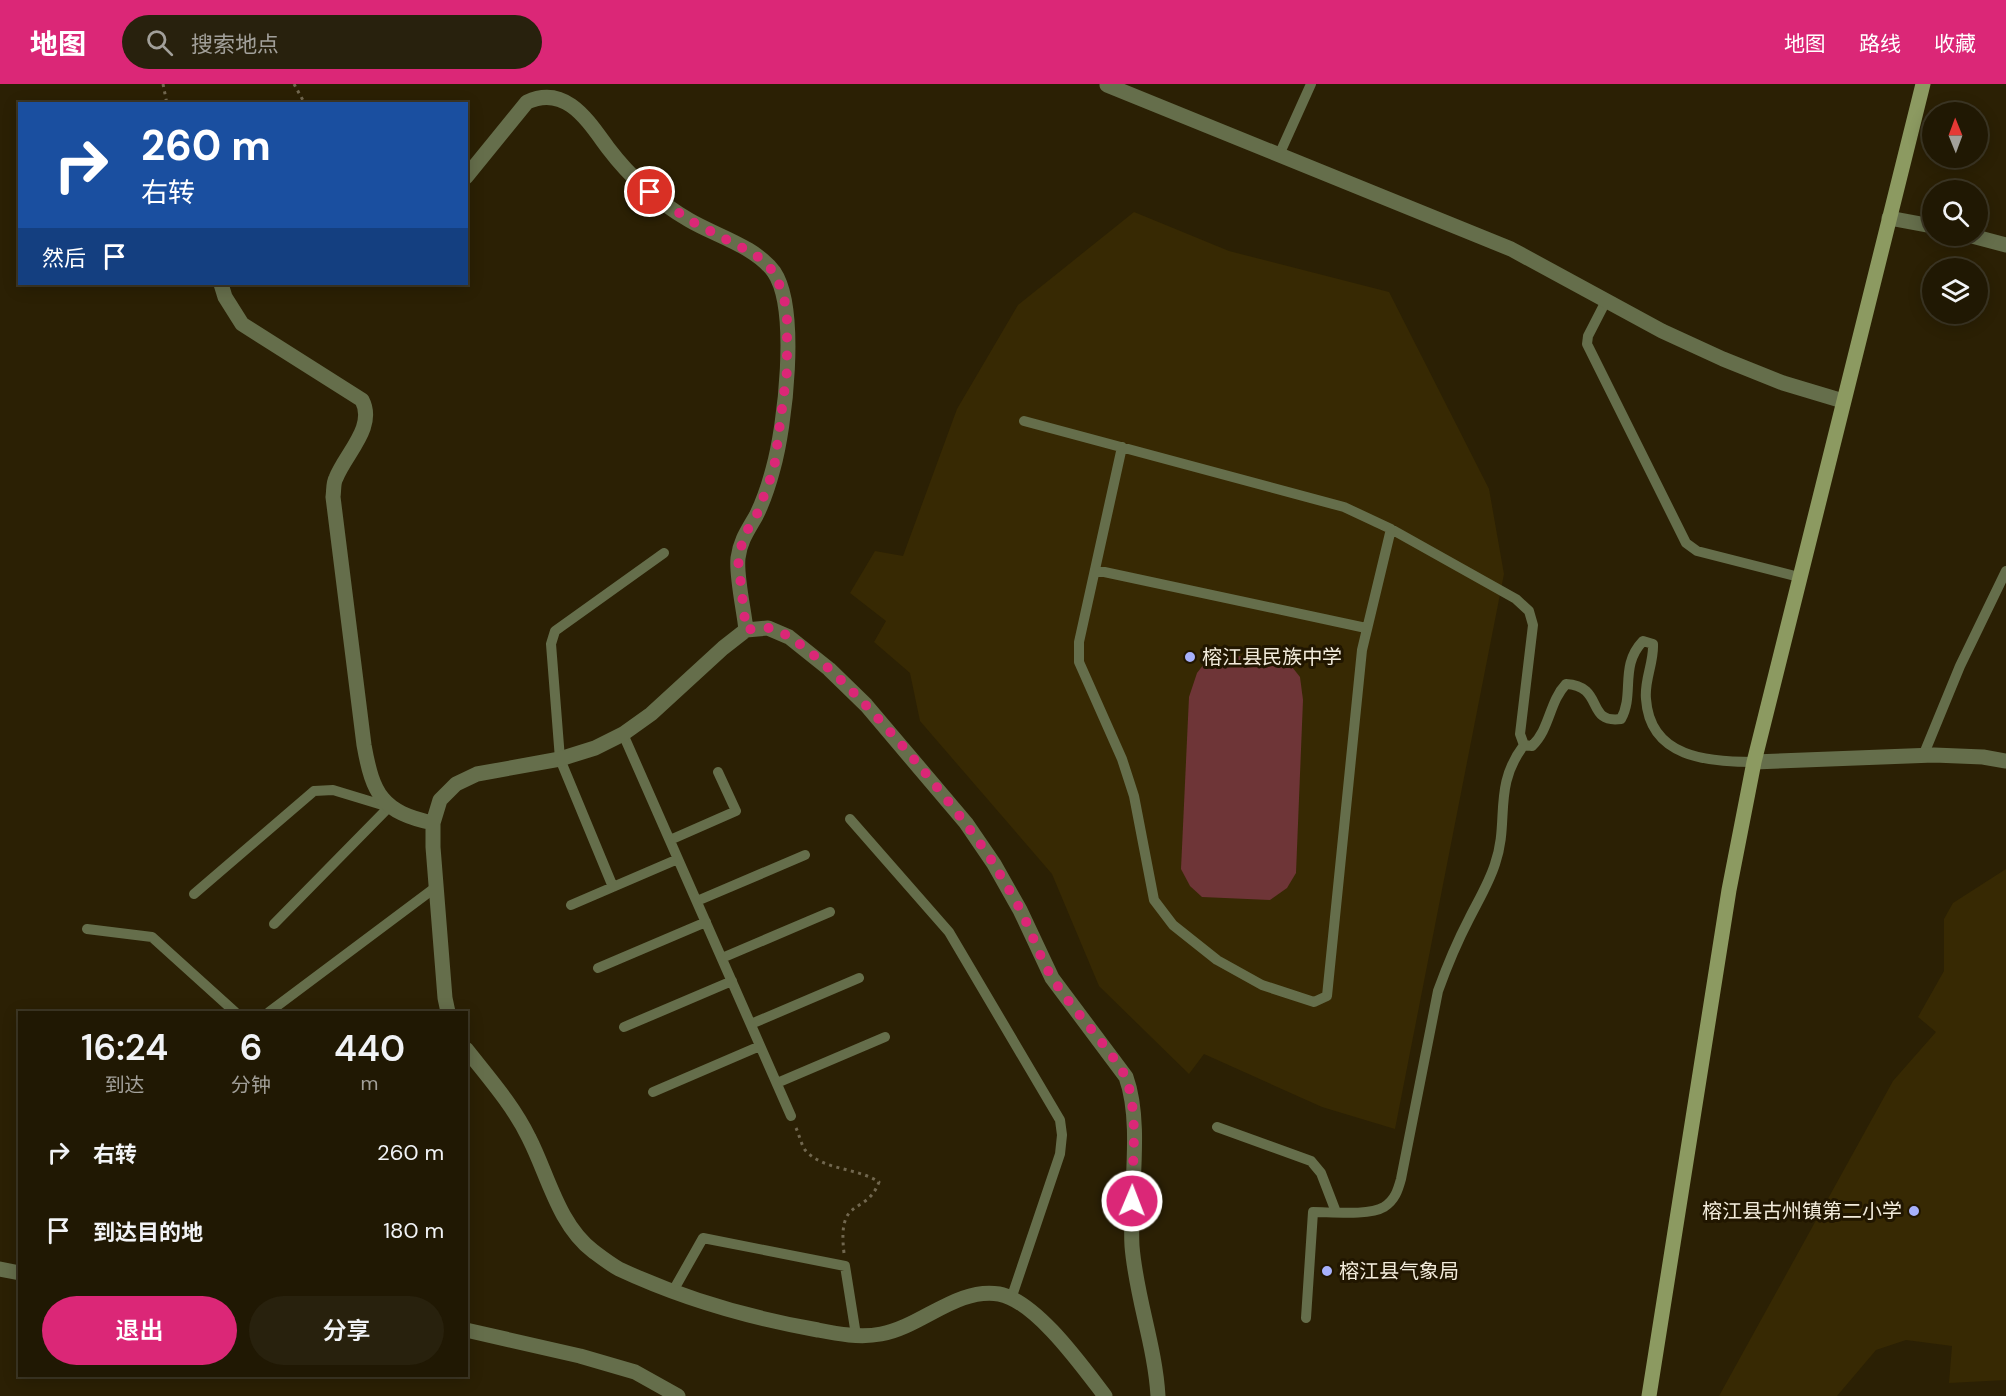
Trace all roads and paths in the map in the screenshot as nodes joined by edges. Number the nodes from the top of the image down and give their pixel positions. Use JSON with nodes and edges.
{"nodes":[{"id":1,"x":163,"y":84,"type":"edge"},
{"id":2,"x":294,"y":84,"type":"edge"},
{"id":3,"x":1311,"y":84,"type":"edge"},
{"id":4,"x":1923,"y":84,"type":"edge"},
{"id":5,"x":1107,"y":85,"type":"edge"},
{"id":6,"x":167,"y":102,"type":"edge"},
{"id":7,"x":304,"y":102,"type":"edge"},
{"id":8,"x":1279,"y":155,"type":"junction"},
{"id":9,"x":468,"y":175,"type":"edge"},
{"id":10,"x":1890,"y":218,"type":"junction"},
{"id":11,"x":1922,"y":224,"type":"edge"},
{"id":12,"x":1988,"y":240,"type":"edge"},
{"id":13,"x":2006,"y":245,"type":"edge"},
{"id":14,"x":221,"y":285,"type":"edge"},
{"id":15,"x":1606,"y":301,"type":"junction"},
{"id":16,"x":1843,"y":401,"type":"junction"},
{"id":17,"x":1024,"y":421,"type":"dead end"},
{"id":18,"x":1122,"y":447,"type":"junction"},
{"id":19,"x":1391,"y":529,"type":"junction"},
{"id":20,"x":664,"y":553,"type":"dead end"},
{"id":21,"x":1095,"y":570,"type":"junction"},
{"id":22,"x":2006,"y":571,"type":"edge"},
{"id":23,"x":1799,"y":577,"type":"junction"},
{"id":24,"x":1366,"y":628,"type":"junction"},
{"id":25,"x":746,"y":630,"type":"junction"},
{"id":26,"x":623,"y":734,"type":"junction"},
{"id":27,"x":1524,"y":745,"type":"junction"},
{"id":28,"x":1923,"y":756,"type":"junction"},
{"id":29,"x":560,"y":759,"type":"junction"},
{"id":30,"x":2006,"y":761,"type":"edge"},
{"id":31,"x":1754,"y":762,"type":"junction"},
{"id":32,"x":718,"y":771,"type":"dead end"},
{"id":33,"x":389,"y":807,"type":"junction"},
{"id":34,"x":850,"y":819,"type":"dead end"},
{"id":35,"x":434,"y":823,"type":"junction"},
{"id":36,"x":670,"y":840,"type":"junction"},
{"id":37,"x":804,"y":855,"type":"dead end"},
{"id":38,"x":678,"y":859,"type":"junction"},
{"id":39,"x":436,"y":886,"type":"junction"},
{"id":40,"x":614,"y":887,"type":"junction"},
{"id":41,"x":194,"y":894,"type":"dead end"},
{"id":42,"x":697,"y":901,"type":"junction"},
{"id":43,"x":571,"y":905,"type":"dead end"},
{"id":44,"x":830,"y":912,"type":"dead end"},
{"id":45,"x":706,"y":922,"type":"junction"},
{"id":46,"x":274,"y":924,"type":"dead end"},
{"id":47,"x":87,"y":929,"type":"dead end"},
{"id":48,"x":722,"y":958,"type":"junction"},
{"id":49,"x":598,"y":968,"type":"dead end"},
{"id":50,"x":859,"y":978,"type":"dead end"},
{"id":51,"x":732,"y":981,"type":"junction"},
{"id":52,"x":234,"y":1011,"type":"edge"},
{"id":53,"x":270,"y":1011,"type":"edge"},
{"id":54,"x":448,"y":1011,"type":"edge"},
{"id":55,"x":751,"y":1024,"type":"junction"},
{"id":56,"x":624,"y":1027,"type":"dead end"},
{"id":57,"x":885,"y":1037,"type":"dead end"},
{"id":58,"x":760,"y":1046,"type":"junction"},
{"id":59,"x":468,"y":1052,"type":"edge"},
{"id":60,"x":777,"y":1083,"type":"junction"},
{"id":61,"x":653,"y":1092,"type":"dead end"},
{"id":62,"x":791,"y":1116,"type":"joint"},
{"id":63,"x":1217,"y":1127,"type":"dead end"},
{"id":64,"x":1336,"y":1212,"type":"junction"},
{"id":65,"x":845,"y":1266,"type":"junction"},
{"id":66,"x":0,"y":1269,"type":"edge"},
{"id":67,"x":18,"y":1273,"type":"edge"},
{"id":68,"x":673,"y":1291,"type":"junction"},
{"id":69,"x":1011,"y":1299,"type":"junction"},
{"id":70,"x":1306,"y":1318,"type":"dead end"},
{"id":71,"x":468,"y":1330,"type":"edge"},
{"id":72,"x":855,"y":1335,"type":"junction"},
{"id":73,"x":678,"y":1396,"type":"edge"},
{"id":74,"x":1105,"y":1396,"type":"edge"},
{"id":75,"x":1158,"y":1396,"type":"edge"},
{"id":76,"x":1649,"y":1396,"type":"edge"}],
"edges":[{"from":1,"to":6,"type":"path"},
{"from":2,"to":7,"type":"path"},
{"from":3,"to":8,"type":"lane"},
{"from":4,"to":10,"type":"main road"},
{"from":5,"to":8,"type":"street"},
{"from":8,"to":15,"type":"street"},
{"from":9,"to":25,"type":"street"},
{"from":10,"to":11,"type":"street"},
{"from":10,"to":16,"type":"main road"},
{"from":12,"to":13,"type":"street"},
{"from":14,"to":33,"type":"street"},
{"from":15,"to":16,"type":"street"},
{"from":15,"to":23,"type":"lane"},
{"from":16,"to":23,"type":"main road"},
{"from":17,"to":18,"type":"lane"},
{"from":18,"to":19,"type":"lane"},
{"from":18,"to":21,"type":"lane"},
{"from":19,"to":24,"type":"lane"},
{"from":19,"to":27,"type":"lane"},
{"from":20,"to":29,"type":"lane"},
{"from":21,"to":24,"type":"lane"},
{"from":21,"to":24,"type":"lane"},
{"from":22,"to":28,"type":"lane"},
{"from":23,"to":31,"type":"main road"},
{"from":25,"to":26,"type":"street"},
{"from":25,"to":75,"type":"street"},
{"from":26,"to":29,"type":"street"},
{"from":26,"to":36,"type":"lane"},
{"from":27,"to":31,"type":"lane"},
{"from":27,"to":64,"type":"lane"},
{"from":28,"to":30,"type":"street"},
{"from":28,"to":31,"type":"street"},
{"from":29,"to":35,"type":"street"},
{"from":29,"to":40,"type":"lane"},
{"from":31,"to":76,"type":"main road"},
{"from":32,"to":36,"type":"lane"},
{"from":33,"to":35,"type":"street"},
{"from":33,"to":41,"type":"lane"},
{"from":33,"to":46,"type":"lane"},
{"from":34,"to":69,"type":"lane"},
{"from":35,"to":39,"type":"street"},
{"from":36,"to":38,"type":"lane"},
{"from":37,"to":42,"type":"lane"},
{"from":38,"to":40,"type":"lane"},
{"from":38,"to":42,"type":"lane"},
{"from":39,"to":53,"type":"lane"},
{"from":39,"to":54,"type":"street"},
{"from":40,"to":43,"type":"lane"},
{"from":42,"to":45,"type":"lane"},
{"from":44,"to":48,"type":"lane"},
{"from":45,"to":48,"type":"lane"},
{"from":45,"to":49,"type":"lane"},
{"from":47,"to":52,"type":"lane"},
{"from":48,"to":51,"type":"lane"},
{"from":50,"to":55,"type":"lane"},
{"from":51,"to":55,"type":"lane"},
{"from":51,"to":56,"type":"lane"},
{"from":55,"to":58,"type":"lane"},
{"from":57,"to":60,"type":"lane"},
{"from":58,"to":60,"type":"lane"},
{"from":58,"to":61,"type":"lane"},
{"from":59,"to":68,"type":"street"},
{"from":60,"to":62,"type":"lane"},
{"from":62,"to":65,"type":"path"},
{"from":63,"to":64,"type":"lane"},
{"from":64,"to":70,"type":"lane"},
{"from":65,"to":68,"type":"lane"},
{"from":65,"to":72,"type":"lane"},
{"from":66,"to":67,"type":"street"},
{"from":68,"to":72,"type":"street"},
{"from":69,"to":72,"type":"street"},
{"from":69,"to":74,"type":"street"},
{"from":71,"to":73,"type":"street"}]}
